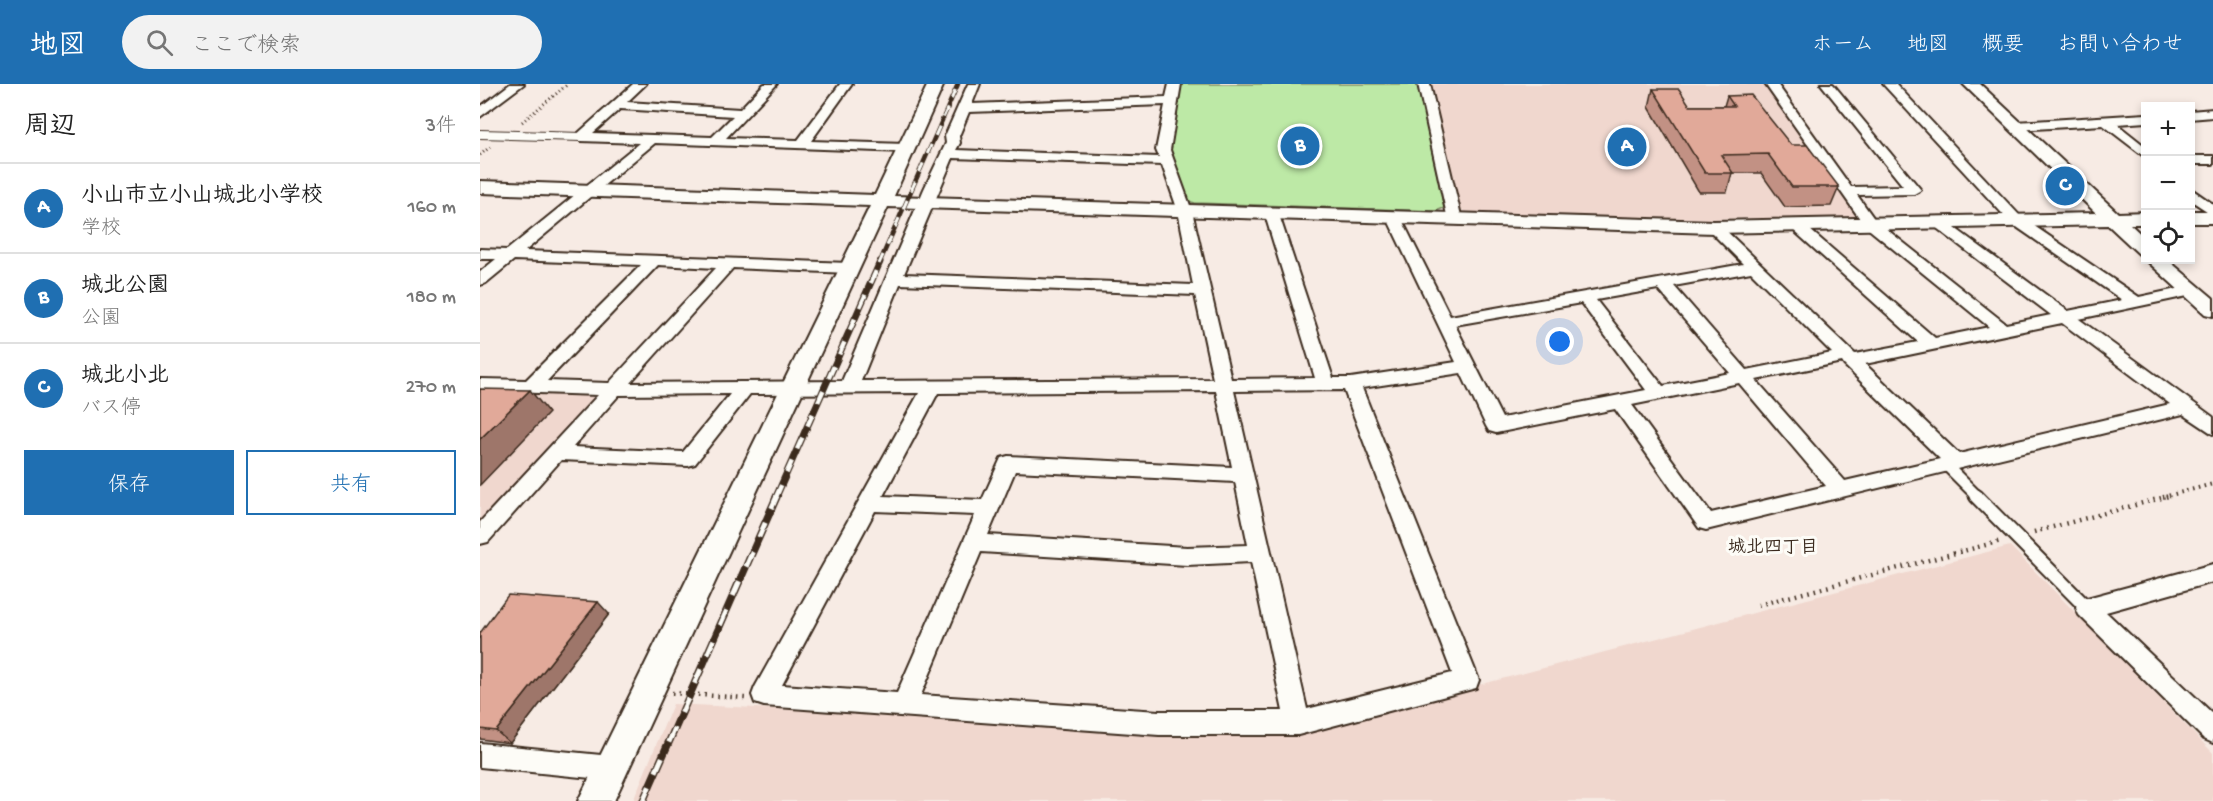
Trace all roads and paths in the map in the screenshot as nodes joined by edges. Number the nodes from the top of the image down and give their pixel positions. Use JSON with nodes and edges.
{"nodes":[{"id":1,"x":518,"y":84,"type":"edge"},
{"id":2,"x":640,"y":84,"type":"edge"},
{"id":3,"x":771,"y":84,"type":"edge"},
{"id":4,"x":846,"y":84,"type":"edge"},
{"id":5,"x":936,"y":84,"type":"edge"},
{"id":6,"x":974,"y":84,"type":"edge"},
{"id":7,"x":1175,"y":84,"type":"edge"},
{"id":8,"x":1424,"y":84,"type":"edge"},
{"id":9,"x":1772,"y":84,"type":"edge"},
{"id":10,"x":1827,"y":84,"type":"edge"},
{"id":11,"x":1889,"y":84,"type":"edge"},
{"id":12,"x":1971,"y":84,"type":"edge"},
{"id":13,"x":1172,"y":101,"type":"junction"},
{"id":14,"x":617,"y":105,"type":"junction"},
{"id":15,"x":963,"y":108,"type":"junction"},
{"id":16,"x":480,"y":113,"type":"edge"},
{"id":17,"x":744,"y":113,"type":"junction"},
{"id":18,"x":2213,"y":113,"type":"edge"},
{"id":19,"x":2195,"y":115,"type":"edge"},
{"id":20,"x":2141,"y":118,"type":"edge"},
{"id":21,"x":2105,"y":120,"type":"junction"},
{"id":22,"x":2015,"y":126,"type":"junction"},
{"id":23,"x":480,"y":134,"type":"edge"},
{"id":24,"x":581,"y":137,"type":"junction"},
{"id":25,"x":651,"y":140,"type":"junction"},
{"id":26,"x":716,"y":142,"type":"junction"},
{"id":27,"x":802,"y":144,"type":"junction"},
{"id":28,"x":905,"y":148,"type":"junction"},
{"id":29,"x":950,"y":148,"type":"junction"},
{"id":30,"x":2141,"y":151,"type":"edge"},
{"id":31,"x":1165,"y":155,"type":"junction"},
{"id":32,"x":2195,"y":160,"type":"edge"},
{"id":33,"x":2213,"y":160,"type":"edge"},
{"id":34,"x":480,"y":187,"type":"edge"},
{"id":35,"x":593,"y":190,"type":"junction"},
{"id":36,"x":1849,"y":191,"type":"junction"},
{"id":37,"x":2195,"y":196,"type":"edge"},
{"id":38,"x":881,"y":199,"type":"junction"},
{"id":39,"x":926,"y":201,"type":"junction"},
{"id":40,"x":1185,"y":211,"type":"junction"},
{"id":41,"x":2213,"y":211,"type":"edge"},
{"id":42,"x":1272,"y":215,"type":"junction"},
{"id":43,"x":2195,"y":217,"type":"edge"},
{"id":44,"x":2213,"y":217,"type":"edge"},
{"id":45,"x":1394,"y":218,"type":"junction"},
{"id":46,"x":2110,"y":218,"type":"junction"},
{"id":47,"x":2141,"y":218,"type":"edge"},
{"id":48,"x":1455,"y":220,"type":"junction"},
{"id":49,"x":2016,"y":220,"type":"junction"},
{"id":50,"x":1870,"y":223,"type":"junction"},
{"id":51,"x":1939,"y":223,"type":"junction"},
{"id":52,"x":1797,"y":226,"type":"junction"},
{"id":53,"x":1714,"y":227,"type":"junction"},
{"id":54,"x":2141,"y":246,"type":"edge"},
{"id":55,"x":480,"y":254,"type":"edge"},
{"id":56,"x":512,"y":255,"type":"junction"},
{"id":57,"x":655,"y":261,"type":"junction"},
{"id":58,"x":728,"y":264,"type":"junction"},
{"id":59,"x":2161,"y":264,"type":"edge"},
{"id":60,"x":1754,"y":267,"type":"junction"},
{"id":61,"x":849,"y":268,"type":"junction"},
{"id":62,"x":894,"y":279,"type":"junction"},
{"id":63,"x":480,"y":280,"type":"edge"},
{"id":64,"x":1662,"y":283,"type":"junction"},
{"id":65,"x":1203,"y":290,"type":"junction"},
{"id":66,"x":2191,"y":291,"type":"junction"},
{"id":67,"x":1585,"y":297,"type":"junction"},
{"id":68,"x":2136,"y":302,"type":"junction"},
{"id":69,"x":2213,"y":309,"type":"edge"},
{"id":70,"x":2065,"y":316,"type":"junction"},
{"id":71,"x":1444,"y":322,"type":"junction"},
{"id":72,"x":2002,"y":329,"type":"junction"},
{"id":73,"x":1931,"y":344,"type":"junction"},
{"id":74,"x":1848,"y":358,"type":"junction"},
{"id":75,"x":1466,"y":366,"type":"junction"},
{"id":76,"x":1743,"y":376,"type":"junction"},
{"id":77,"x":1326,"y":384,"type":"junction"},
{"id":78,"x":1351,"y":384,"type":"junction"},
{"id":79,"x":480,"y":385,"type":"edge"},
{"id":80,"x":933,"y":385,"type":"junction"},
{"id":81,"x":1222,"y":385,"type":"junction"},
{"id":82,"x":531,"y":386,"type":"junction"},
{"id":83,"x":849,"y":387,"type":"junction"},
{"id":84,"x":745,"y":388,"type":"junction"},
{"id":85,"x":795,"y":388,"type":"junction"},
{"id":86,"x":616,"y":389,"type":"junction"},
{"id":87,"x":1658,"y":393,"type":"junction"},
{"id":88,"x":1618,"y":402,"type":"junction"},
{"id":89,"x":2186,"y":407,"type":"junction"},
{"id":90,"x":2213,"y":427,"type":"edge"},
{"id":91,"x":557,"y":453,"type":"junction"},
{"id":92,"x":1951,"y":464,"type":"junction"},
{"id":93,"x":1242,"y":475,"type":"junction"},
{"id":94,"x":2213,"y":484,"type":"edge"},
{"id":95,"x":1842,"y":490,"type":"junction"},
{"id":96,"x":868,"y":503,"type":"junction"},
{"id":97,"x":988,"y":508,"type":"junction"},
{"id":98,"x":480,"y":536,"type":"edge"},
{"id":99,"x":2017,"y":536,"type":"junction"},
{"id":100,"x":973,"y":543,"type":"junction"},
{"id":101,"x":1261,"y":553,"type":"junction"},
{"id":102,"x":2213,"y":573,"type":"edge"},
{"id":103,"x":1758,"y":605,"type":"dead end"},
{"id":104,"x":2087,"y":608,"type":"junction"},
{"id":105,"x":649,"y":692,"type":"junction"},
{"id":106,"x":764,"y":695,"type":"junction"},
{"id":107,"x":905,"y":704,"type":"junction"},
{"id":108,"x":1298,"y":723,"type":"junction"},
{"id":109,"x":2213,"y":731,"type":"edge"},
{"id":110,"x":480,"y":755,"type":"edge"},
{"id":111,"x":611,"y":768,"type":"junction"},
{"id":112,"x":596,"y":801,"type":"edge"}],
"edges":[{"from":1,"to":16,"type":"street"},
{"from":2,"to":14,"type":"street"},
{"from":3,"to":17,"type":"street"},
{"from":4,"to":27,"type":"street"},
{"from":5,"to":28,"type":"street"},
{"from":6,"to":15,"type":"street"},
{"from":7,"to":13,"type":"street"},
{"from":8,"to":48,"type":"street"},
{"from":9,"to":36,"type":"street"},
{"from":10,"to":36,"type":"street"},
{"from":11,"to":49,"type":"street"},
{"from":12,"to":22,"type":"street"},
{"from":13,"to":15,"type":"street"},
{"from":13,"to":31,"type":"street"},
{"from":14,"to":17,"type":"street"},
{"from":14,"to":24,"type":"street"},
{"from":15,"to":29,"type":"street"},
{"from":17,"to":26,"type":"street"},
{"from":18,"to":19,"type":"street"},
{"from":20,"to":21,"type":"street"},
{"from":21,"to":22,"type":"street"},
{"from":21,"to":30,"type":"street"},
{"from":22,"to":46,"type":"street"},
{"from":23,"to":24,"type":"lane"},
{"from":24,"to":25,"type":"street"},
{"from":25,"to":26,"type":"street"},
{"from":25,"to":35,"type":"street"},
{"from":26,"to":27,"type":"street"},
{"from":27,"to":28,"type":"street"},
{"from":28,"to":38,"type":"street"},
{"from":29,"to":31,"type":"street"},
{"from":29,"to":39,"type":"street"},
{"from":31,"to":40,"type":"street"},
{"from":32,"to":33,"type":"street"},
{"from":34,"to":35,"type":"street"},
{"from":35,"to":38,"type":"street"},
{"from":35,"to":56,"type":"street"},
{"from":36,"to":50,"type":"street"},
{"from":37,"to":41,"type":"street"},
{"from":38,"to":39,"type":"street"},
{"from":38,"to":61,"type":"street"},
{"from":39,"to":40,"type":"street"},
{"from":39,"to":62,"type":"street"},
{"from":40,"to":42,"type":"street"},
{"from":40,"to":65,"type":"street"},
{"from":42,"to":45,"type":"street"},
{"from":42,"to":77,"type":"street"},
{"from":43,"to":44,"type":"street"},
{"from":45,"to":48,"type":"street"},
{"from":45,"to":71,"type":"street"},
{"from":46,"to":47,"type":"street"},
{"from":46,"to":49,"type":"street"},
{"from":46,"to":54,"type":"street"},
{"from":48,"to":53,"type":"street"},
{"from":49,"to":51,"type":"street"},
{"from":49,"to":68,"type":"street"},
{"from":50,"to":51,"type":"street"},
{"from":50,"to":52,"type":"street"},
{"from":50,"to":72,"type":"street"},
{"from":51,"to":70,"type":"street"},
{"from":52,"to":53,"type":"street"},
{"from":52,"to":73,"type":"street"},
{"from":53,"to":60,"type":"street"},
{"from":55,"to":56,"type":"street"},
{"from":56,"to":57,"type":"street"},
{"from":56,"to":63,"type":"street"},
{"from":57,"to":58,"type":"street"},
{"from":57,"to":82,"type":"street"},
{"from":58,"to":61,"type":"street"},
{"from":58,"to":86,"type":"street"},
{"from":59,"to":66,"type":"street"},
{"from":60,"to":64,"type":"street"},
{"from":60,"to":74,"type":"street"},
{"from":61,"to":85,"type":"street"},
{"from":62,"to":65,"type":"street"},
{"from":62,"to":83,"type":"street"},
{"from":64,"to":67,"type":"street"},
{"from":64,"to":76,"type":"street"},
{"from":65,"to":81,"type":"street"},
{"from":66,"to":68,"type":"street"},
{"from":66,"to":69,"type":"street"},
{"from":67,"to":71,"type":"street"},
{"from":67,"to":87,"type":"street"},
{"from":68,"to":70,"type":"street"},
{"from":70,"to":72,"type":"street"},
{"from":70,"to":89,"type":"street"},
{"from":71,"to":75,"type":"street"},
{"from":72,"to":73,"type":"street"},
{"from":73,"to":74,"type":"street"},
{"from":74,"to":76,"type":"street"},
{"from":74,"to":92,"type":"street"},
{"from":75,"to":78,"type":"street"},
{"from":75,"to":88,"type":"street"},
{"from":76,"to":87,"type":"street"},
{"from":76,"to":95,"type":"street"},
{"from":77,"to":78,"type":"street"},
{"from":77,"to":81,"type":"street"},
{"from":78,"to":108,"type":"street"},
{"from":79,"to":82,"type":"street"},
{"from":80,"to":81,"type":"street"},
{"from":80,"to":83,"type":"street"},
{"from":80,"to":96,"type":"street"},
{"from":81,"to":93,"type":"street"},
{"from":82,"to":86,"type":"street"},
{"from":83,"to":85,"type":"street"},
{"from":84,"to":85,"type":"street"},
{"from":84,"to":86,"type":"street"},
{"from":84,"to":91,"type":"street"},
{"from":85,"to":105,"type":"street"},
{"from":86,"to":91,"type":"street"},
{"from":87,"to":88,"type":"street"},
{"from":88,"to":95,"type":"street"},
{"from":89,"to":90,"type":"street"},
{"from":89,"to":92,"type":"street"},
{"from":91,"to":98,"type":"street"},
{"from":92,"to":95,"type":"street"},
{"from":92,"to":99,"type":"lane"},
{"from":93,"to":97,"type":"street"},
{"from":93,"to":101,"type":"street"},
{"from":94,"to":99,"type":"path"},
{"from":96,"to":97,"type":"street"},
{"from":96,"to":106,"type":"street"},
{"from":97,"to":100,"type":"street"},
{"from":99,"to":103,"type":"path"},
{"from":99,"to":104,"type":"lane"},
{"from":100,"to":101,"type":"street"},
{"from":100,"to":107,"type":"street"},
{"from":101,"to":108,"type":"street"},
{"from":102,"to":104,"type":"street"},
{"from":104,"to":109,"type":"street"},
{"from":105,"to":106,"type":"path"},
{"from":105,"to":111,"type":"street"},
{"from":106,"to":107,"type":"street"},
{"from":107,"to":108,"type":"street"},
{"from":110,"to":111,"type":"street"},
{"from":111,"to":112,"type":"street"}]}
